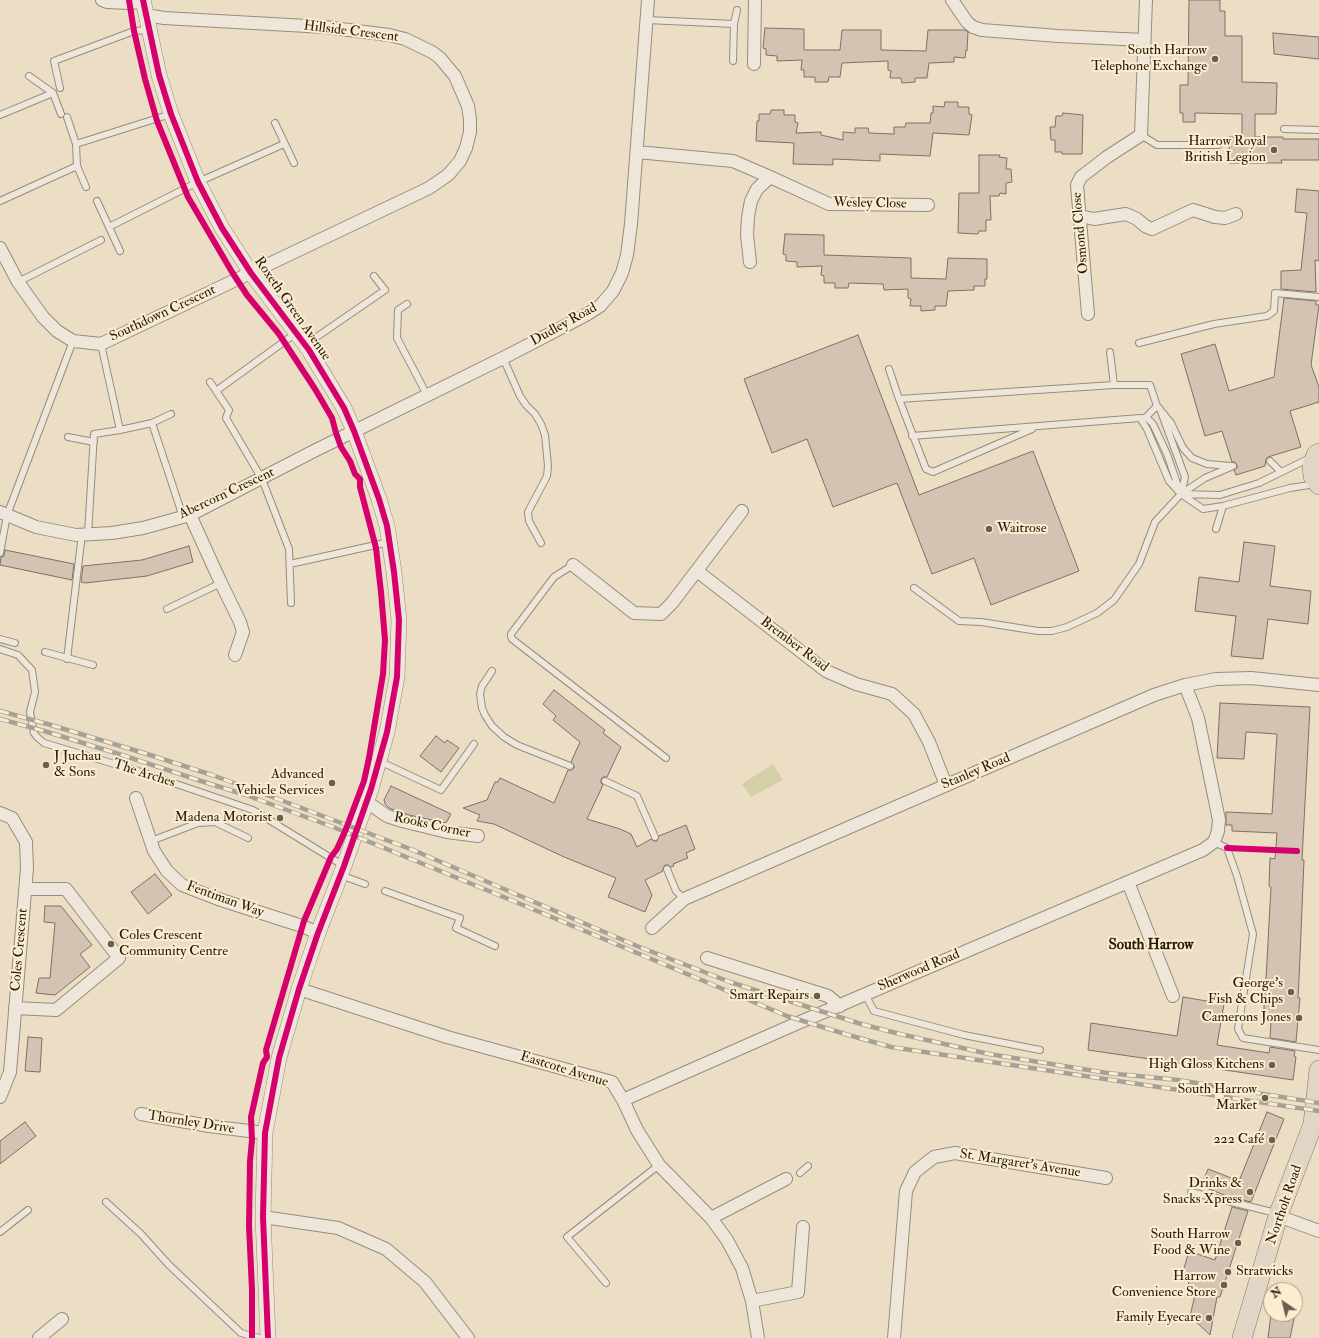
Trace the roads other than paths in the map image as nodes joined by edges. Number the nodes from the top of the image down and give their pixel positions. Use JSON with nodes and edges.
{"nodes":[{"id":1,"x":102,"y":0,"type":"edge"},
{"id":2,"x":648,"y":0,"type":"edge"},
{"id":3,"x":755,"y":0,"type":"edge"},
{"id":4,"x":952,"y":0,"type":"edge"},
{"id":5,"x":1146,"y":0,"type":"edge"},
{"id":6,"x":144,"y":6,"type":"edge"},
{"id":7,"x":737,"y":10,"type":"dead end"},
{"id":8,"x":647,"y":20,"type":"junction"},
{"id":9,"x":734,"y":24,"type":"junction"},
{"id":10,"x":149,"y":30,"type":"junction"},
{"id":11,"x":1144,"y":40,"type":"junction"},
{"id":12,"x":733,"y":61,"type":"dead end"},
{"id":13,"x":754,"y":64,"type":"dead end"},
{"id":14,"x":29,"y":76,"type":"dead end"},
{"id":15,"x":60,"y":88,"type":"dead end"},
{"id":16,"x":53,"y":93,"type":"junction"},
{"id":17,"x":171,"y":114,"type":"junction"},
{"id":18,"x":0,"y":115,"type":"edge"},
{"id":19,"x":275,"y":123,"type":"dead end"},
{"id":20,"x":1284,"y":129,"type":"dead end"},
{"id":21,"x":1319,"y":130,"type":"edge"},
{"id":22,"x":1141,"y":135,"type":"junction"},
{"id":23,"x":76,"y":144,"type":"junction"},
{"id":24,"x":284,"y":144,"type":"junction"},
{"id":25,"x":1218,"y":145,"type":"dead end"},
{"id":26,"x":637,"y":152,"type":"junction"},
{"id":27,"x":294,"y":163,"type":"dead end"},
{"id":28,"x":77,"y":166,"type":"junction"},
{"id":29,"x":770,"y":177,"type":"junction"},
{"id":30,"x":198,"y":182,"type":"junction"},
{"id":31,"x":86,"y":187,"type":"dead end"},
{"id":32,"x":0,"y":201,"type":"edge"},
{"id":33,"x":97,"y":201,"type":"dead end"},
{"id":34,"x":928,"y":205,"type":"dead end"},
{"id":35,"x":1236,"y":214,"type":"dead end"},
{"id":36,"x":1080,"y":216,"type":"junction"},
{"id":37,"x":109,"y":227,"type":"junction"},
{"id":38,"x":101,"y":240,"type":"dead end"},
{"id":39,"x":120,"y":251,"type":"dead end"},
{"id":40,"x":1,"y":253,"type":"edge"},
{"id":41,"x":750,"y":262,"type":"dead end"},
{"id":42,"x":251,"y":273,"type":"junction"},
{"id":43,"x":374,"y":276,"type":"dead end"},
{"id":44,"x":18,"y":282,"type":"junction"},
{"id":45,"x":1319,"y":297,"type":"edge"},
{"id":46,"x":407,"y":304,"type":"dead end"},
{"id":47,"x":1088,"y":314,"type":"dead end"},
{"id":48,"x":301,"y":339,"type":"junction"},
{"id":49,"x":73,"y":341,"type":"junction"},
{"id":50,"x":1139,"y":343,"type":"dead end"},
{"id":51,"x":101,"y":344,"type":"junction"},
{"id":52,"x":1110,"y":352,"type":"dead end"},
{"id":53,"x":503,"y":358,"type":"junction"},
{"id":54,"x":889,"y":369,"type":"dead end"},
{"id":55,"x":210,"y":382,"type":"dead end"},
{"id":56,"x":1114,"y":385,"type":"junction"},
{"id":57,"x":216,"y":391,"type":"junction"},
{"id":58,"x":427,"y":395,"type":"junction"},
{"id":59,"x":899,"y":399,"type":"junction"},
{"id":60,"x":1158,"y":408,"type":"junction"},
{"id":61,"x":171,"y":414,"type":"dead end"},
{"id":62,"x":1143,"y":418,"type":"junction"},
{"id":63,"x":152,"y":423,"type":"junction"},
{"id":64,"x":1037,"y":426,"type":"junction"},
{"id":65,"x":120,"y":430,"type":"junction"},
{"id":66,"x":354,"y":431,"type":"junction"},
{"id":67,"x":912,"y":436,"type":"junction"},
{"id":68,"x":68,"y":437,"type":"dead end"},
{"id":69,"x":94,"y":442,"type":"junction"},
{"id":70,"x":1318,"y":454,"type":"edge"},
{"id":71,"x":1270,"y":461,"type":"dead end"},
{"id":72,"x":1281,"y":472,"type":"junction"},
{"id":73,"x":262,"y":478,"type":"junction"},
{"id":74,"x":1318,"y":484,"type":"edge"},
{"id":75,"x":1181,"y":494,"type":"junction"},
{"id":76,"x":1223,"y":506,"type":"junction"},
{"id":77,"x":742,"y":511,"type":"dead end"},
{"id":78,"x":4,"y":514,"type":"edge"},
{"id":79,"x":186,"y":516,"type":"junction"},
{"id":80,"x":1216,"y":529,"type":"dead end"},
{"id":81,"x":85,"y":534,"type":"junction"},
{"id":82,"x":389,"y":542,"type":"junction"},
{"id":83,"x":541,"y":543,"type":"dead end"},
{"id":84,"x":0,"y":553,"type":"edge"},
{"id":85,"x":290,"y":564,"type":"junction"},
{"id":86,"x":572,"y":565,"type":"joint"},
{"id":87,"x":697,"y":571,"type":"junction"},
{"id":88,"x":221,"y":583,"type":"junction"},
{"id":89,"x":914,"y":588,"type":"dead end"},
{"id":90,"x":291,"y":603,"type":"dead end"},
{"id":91,"x":167,"y":609,"type":"dead end"},
{"id":92,"x":0,"y":638,"type":"edge"},
{"id":93,"x":15,"y":643,"type":"dead end"},
{"id":94,"x":0,"y":649,"type":"edge"},
{"id":95,"x":45,"y":652,"type":"dead end"},
{"id":96,"x":234,"y":655,"type":"dead end"},
{"id":97,"x":67,"y":658,"type":"junction"},
{"id":98,"x":93,"y":665,"type":"dead end"},
{"id":99,"x":492,"y":671,"type":"dead end"},
{"id":100,"x":1185,"y":685,"type":"junction"},
{"id":101,"x":1319,"y":685,"type":"edge"},
{"id":102,"x":474,"y":744,"type":"dead end"},
{"id":103,"x":666,"y":758,"type":"dead end"},
{"id":104,"x":379,"y":761,"type":"junction"},
{"id":105,"x":570,"y":766,"type":"dead end"},
{"id":106,"x":605,"y":780,"type":"dead end"},
{"id":107,"x":946,"y":785,"type":"junction"},
{"id":108,"x":136,"y":798,"type":"dead end"},
{"id":109,"x":367,"y":802,"type":"junction"},
{"id":110,"x":0,"y":813,"type":"edge"},
{"id":111,"x":478,"y":836,"type":"dead end"},
{"id":112,"x":248,"y":838,"type":"dead end"},
{"id":113,"x":655,"y":838,"type":"dead end"},
{"id":114,"x":151,"y":841,"type":"junction"},
{"id":115,"x":1214,"y":842,"type":"junction"},
{"id":116,"x":667,"y":869,"type":"dead end"},
{"id":117,"x":342,"y":870,"type":"junction"},
{"id":118,"x":1128,"y":882,"type":"junction"},
{"id":119,"x":366,"y":884,"type":"dead end"},
{"id":120,"x":25,"y":889,"type":"junction"},
{"id":121,"x":385,"y":891,"type":"dead end"},
{"id":122,"x":684,"y":899,"type":"junction"},
{"id":123,"x":652,"y":928,"type":"dead end"},
{"id":124,"x":318,"y":933,"type":"junction"},
{"id":125,"x":495,"y":946,"type":"dead end"},
{"id":126,"x":707,"y":958,"type":"dead end"},
{"id":127,"x":299,"y":989,"type":"junction"},
{"id":128,"x":865,"y":994,"type":"junction"},
{"id":129,"x":1173,"y":996,"type":"dead end"},
{"id":130,"x":840,"y":1006,"type":"junction"},
{"id":131,"x":15,"y":1008,"type":"junction"},
{"id":132,"x":1040,"y":1050,"type":"dead end"},
{"id":133,"x":1319,"y":1050,"type":"edge"},
{"id":134,"x":1319,"y":1070,"type":"edge"},
{"id":135,"x":0,"y":1097,"type":"edge"},
{"id":136,"x":623,"y":1100,"type":"junction"},
{"id":137,"x":141,"y":1114,"type":"dead end"},
{"id":138,"x":266,"y":1134,"type":"junction"},
{"id":139,"x":660,"y":1165,"type":"junction"},
{"id":140,"x":808,"y":1166,"type":"dead end"},
{"id":141,"x":800,"y":1173,"type":"dead end"},
{"id":142,"x":1106,"y":1178,"type":"dead end"},
{"id":143,"x":786,"y":1179,"type":"dead end"},
{"id":144,"x":1191,"y":1192,"type":"dead end"},
{"id":145,"x":106,"y":1202,"type":"dead end"},
{"id":146,"x":28,"y":1210,"type":"dead end"},
{"id":147,"x":1279,"y":1215,"type":"junction"},
{"id":148,"x":263,"y":1217,"type":"junction"},
{"id":149,"x":711,"y":1218,"type":"junction"},
{"id":150,"x":803,"y":1227,"type":"dead end"},
{"id":151,"x":1319,"y":1231,"type":"edge"},
{"id":152,"x":0,"y":1232,"type":"edge"},
{"id":153,"x":606,"y":1283,"type":"dead end"},
{"id":154,"x":752,"y":1301,"type":"junction"},
{"id":155,"x":62,"y":1319,"type":"dead end"},
{"id":156,"x":39,"y":1338,"type":"edge"},
{"id":157,"x":259,"y":1338,"type":"edge"},
{"id":158,"x":268,"y":1338,"type":"edge"},
{"id":159,"x":468,"y":1338,"type":"edge"},
{"id":160,"x":758,"y":1338,"type":"edge"},
{"id":161,"x":894,"y":1338,"type":"edge"},
{"id":162,"x":1242,"y":1338,"type":"edge"}],
"edges":[{"from":1,"to":6,"type":"street"},
{"from":2,"to":8,"type":"street","name":"Dudley Road"},
{"from":3,"to":13,"type":"street"},
{"from":4,"to":11,"type":"street"},
{"from":5,"to":11,"type":"street"},
{"from":6,"to":10,"type":"street","name":"Roxeth Green Avenue"},
{"from":6,"to":42,"type":"street","name":"Hillside Crescent"},
{"from":7,"to":9,"type":"lane"},
{"from":8,"to":9,"type":"lane"},
{"from":8,"to":26,"type":"street","name":"Dudley Road"},
{"from":9,"to":12,"type":"lane"},
{"from":10,"to":15,"type":"lane"},
{"from":10,"to":17,"type":"street","name":"Roxeth Green Avenue"},
{"from":11,"to":22,"type":"street"},
{"from":14,"to":16,"type":"lane"},
{"from":16,"to":18,"type":"lane"},
{"from":16,"to":23,"type":"lane"},
{"from":17,"to":23,"type":"lane"},
{"from":17,"to":30,"type":"street","name":"Roxeth Green Avenue"},
{"from":19,"to":24,"type":"lane"},
{"from":20,"to":21,"type":"lane"},
{"from":22,"to":25,"type":"lane"},
{"from":22,"to":36,"type":"street","name":"Osmond Close"},
{"from":23,"to":28,"type":"lane"},
{"from":24,"to":27,"type":"lane"},
{"from":24,"to":30,"type":"lane"},
{"from":26,"to":29,"type":"street","name":"Wesley Close"},
{"from":26,"to":53,"type":"street","name":"Dudley Road"},
{"from":28,"to":31,"type":"lane"},
{"from":28,"to":32,"type":"lane"},
{"from":29,"to":34,"type":"street","name":"Wesley Close"},
{"from":29,"to":41,"type":"street"},
{"from":30,"to":37,"type":"lane"},
{"from":30,"to":42,"type":"street","name":"Roxeth Green Avenue"},
{"from":33,"to":37,"type":"lane"},
{"from":35,"to":36,"type":"street"},
{"from":36,"to":47,"type":"street","name":"Osmond Close"},
{"from":37,"to":39,"type":"lane"},
{"from":38,"to":44,"type":"lane"},
{"from":40,"to":44,"type":"street","name":"Southdown Crescent"},
{"from":42,"to":48,"type":"street","name":"Roxeth Green Avenue"},
{"from":42,"to":51,"type":"street","name":"Southdown Crescent"},
{"from":43,"to":48,"type":"lane"},
{"from":44,"to":49,"type":"street","name":"Southdown Crescent"},
{"from":45,"to":50,"type":"lane"},
{"from":46,"to":58,"type":"lane"},
{"from":48,"to":57,"type":"lane"},
{"from":48,"to":66,"type":"street","name":"Roxeth Green Avenue"},
{"from":49,"to":51,"type":"street","name":"Southdown Crescent"},
{"from":49,"to":78,"type":"lane"},
{"from":51,"to":65,"type":"lane"},
{"from":52,"to":56,"type":"lane"},
{"from":53,"to":58,"type":"street","name":"Dudley Road"},
{"from":53,"to":83,"type":"lane"},
{"from":54,"to":59,"type":"lane"},
{"from":55,"to":57,"type":"lane"},
{"from":56,"to":59,"type":"lane"},
{"from":56,"to":60,"type":"lane"},
{"from":57,"to":73,"type":"lane"},
{"from":58,"to":66,"type":"street","name":"Dudley Road"},
{"from":59,"to":67,"type":"lane"},
{"from":60,"to":62,"type":"lane"},
{"from":60,"to":75,"type":"lane"},
{"from":60,"to":75,"type":"lane"},
{"from":61,"to":63,"type":"lane"},
{"from":62,"to":64,"type":"lane"},
{"from":62,"to":75,"type":"lane"},
{"from":63,"to":65,"type":"lane"},
{"from":63,"to":79,"type":"lane"},
{"from":64,"to":67,"type":"lane"},
{"from":64,"to":67,"type":"lane"},
{"from":65,"to":69,"type":"lane"},
{"from":66,"to":73,"type":"street","name":"Abercorn Crescent"},
{"from":66,"to":82,"type":"street","name":"Roxeth Green Avenue"},
{"from":68,"to":69,"type":"lane"},
{"from":69,"to":81,"type":"lane"},
{"from":70,"to":72,"type":"lane"},
{"from":70,"to":74,"type":"main road"},
{"from":71,"to":72,"type":"lane"},
{"from":72,"to":75,"type":"lane"},
{"from":73,"to":79,"type":"street","name":"Abercorn Crescent"},
{"from":73,"to":85,"type":"lane"},
{"from":74,"to":76,"type":"lane"},
{"from":75,"to":76,"type":"lane"},
{"from":75,"to":89,"type":"lane"},
{"from":76,"to":80,"type":"lane"},
{"from":77,"to":87,"type":"street"},
{"from":78,"to":81,"type":"street","name":"Abercorn Crescent"},
{"from":78,"to":84,"type":"lane"},
{"from":79,"to":81,"type":"street","name":"Abercorn Crescent"},
{"from":79,"to":88,"type":"street"},
{"from":81,"to":97,"type":"lane"},
{"from":82,"to":85,"type":"lane"},
{"from":82,"to":104,"type":"street","name":"Roxeth Green Avenue"},
{"from":85,"to":90,"type":"lane"},
{"from":86,"to":87,"type":"street"},
{"from":86,"to":103,"type":"lane"},
{"from":87,"to":107,"type":"street","name":"Brember Road"},
{"from":88,"to":91,"type":"lane"},
{"from":88,"to":96,"type":"street"},
{"from":92,"to":93,"type":"lane"},
{"from":94,"to":117,"type":"lane","name":"The Arches"},
{"from":95,"to":97,"type":"lane"},
{"from":97,"to":98,"type":"lane"},
{"from":99,"to":105,"type":"lane"},
{"from":100,"to":101,"type":"street","name":"Stanley Road"},
{"from":100,"to":107,"type":"street","name":"Stanley Road"},
{"from":100,"to":115,"type":"street"},
{"from":102,"to":104,"type":"lane"},
{"from":104,"to":109,"type":"street","name":"Roxeth Green Avenue"},
{"from":106,"to":113,"type":"lane"},
{"from":107,"to":122,"type":"street","name":"Stanley Road"},
{"from":108,"to":114,"type":"street","name":"Fentiman Way"},
{"from":109,"to":111,"type":"street","name":"Rooks Corner"},
{"from":109,"to":117,"type":"street","name":"Roxeth Green Avenue"},
{"from":110,"to":120,"type":"street","name":"Coles Crescent"},
{"from":112,"to":114,"type":"lane"},
{"from":114,"to":124,"type":"street","name":"Fentiman Way"},
{"from":115,"to":118,"type":"street","name":"Sherwood Road"},
{"from":115,"to":133,"type":"lane"},
{"from":116,"to":122,"type":"lane"},
{"from":117,"to":119,"type":"lane","name":"The Arches"},
{"from":117,"to":124,"type":"street","name":"Roxeth Green Avenue"},
{"from":118,"to":128,"type":"street","name":"Sherwood Road"},
{"from":118,"to":129,"type":"street"},
{"from":120,"to":131,"type":"street","name":"Coles Crescent"},
{"from":120,"to":131,"type":"street"},
{"from":121,"to":125,"type":"lane"},
{"from":122,"to":123,"type":"street","name":"Stanley Road"},
{"from":124,"to":127,"type":"street","name":"Roxeth Green Avenue"},
{"from":126,"to":130,"type":"street"},
{"from":127,"to":136,"type":"street","name":"Eastcote Avenue"},
{"from":127,"to":138,"type":"street","name":"Roxeth Green Avenue"},
{"from":128,"to":130,"type":"street","name":"Sherwood Road"},
{"from":128,"to":132,"type":"lane"},
{"from":130,"to":136,"type":"street","name":"Sherwood Road"},
{"from":131,"to":135,"type":"street","name":"Coles Crescent"},
{"from":134,"to":147,"type":"main road","name":"Northolt Road"},
{"from":136,"to":139,"type":"street","name":"Eastcote Avenue"},
{"from":137,"to":138,"type":"street","name":"Thornley Drive"},
{"from":138,"to":148,"type":"street","name":"Roxeth Green Avenue"},
{"from":139,"to":149,"type":"street","name":"Eastcote Avenue"},
{"from":139,"to":153,"type":"lane"},
{"from":140,"to":141,"type":"lane"},
{"from":142,"to":161,"type":"street","name":"St. Margaret's Avenue"},
{"from":143,"to":149,"type":"street"},
{"from":144,"to":147,"type":"lane"},
{"from":145,"to":157,"type":"lane"},
{"from":146,"to":152,"type":"lane"},
{"from":147,"to":151,"type":"street"},
{"from":147,"to":162,"type":"main road","name":"Northolt Road"},
{"from":148,"to":158,"type":"street","name":"Roxeth Green Avenue"},
{"from":148,"to":159,"type":"street"},
{"from":149,"to":154,"type":"street","name":"Eastcote Avenue"},
{"from":150,"to":154,"type":"street"},
{"from":154,"to":160,"type":"street","name":"Eastcote Avenue"},
{"from":155,"to":156,"type":"street"}]}
